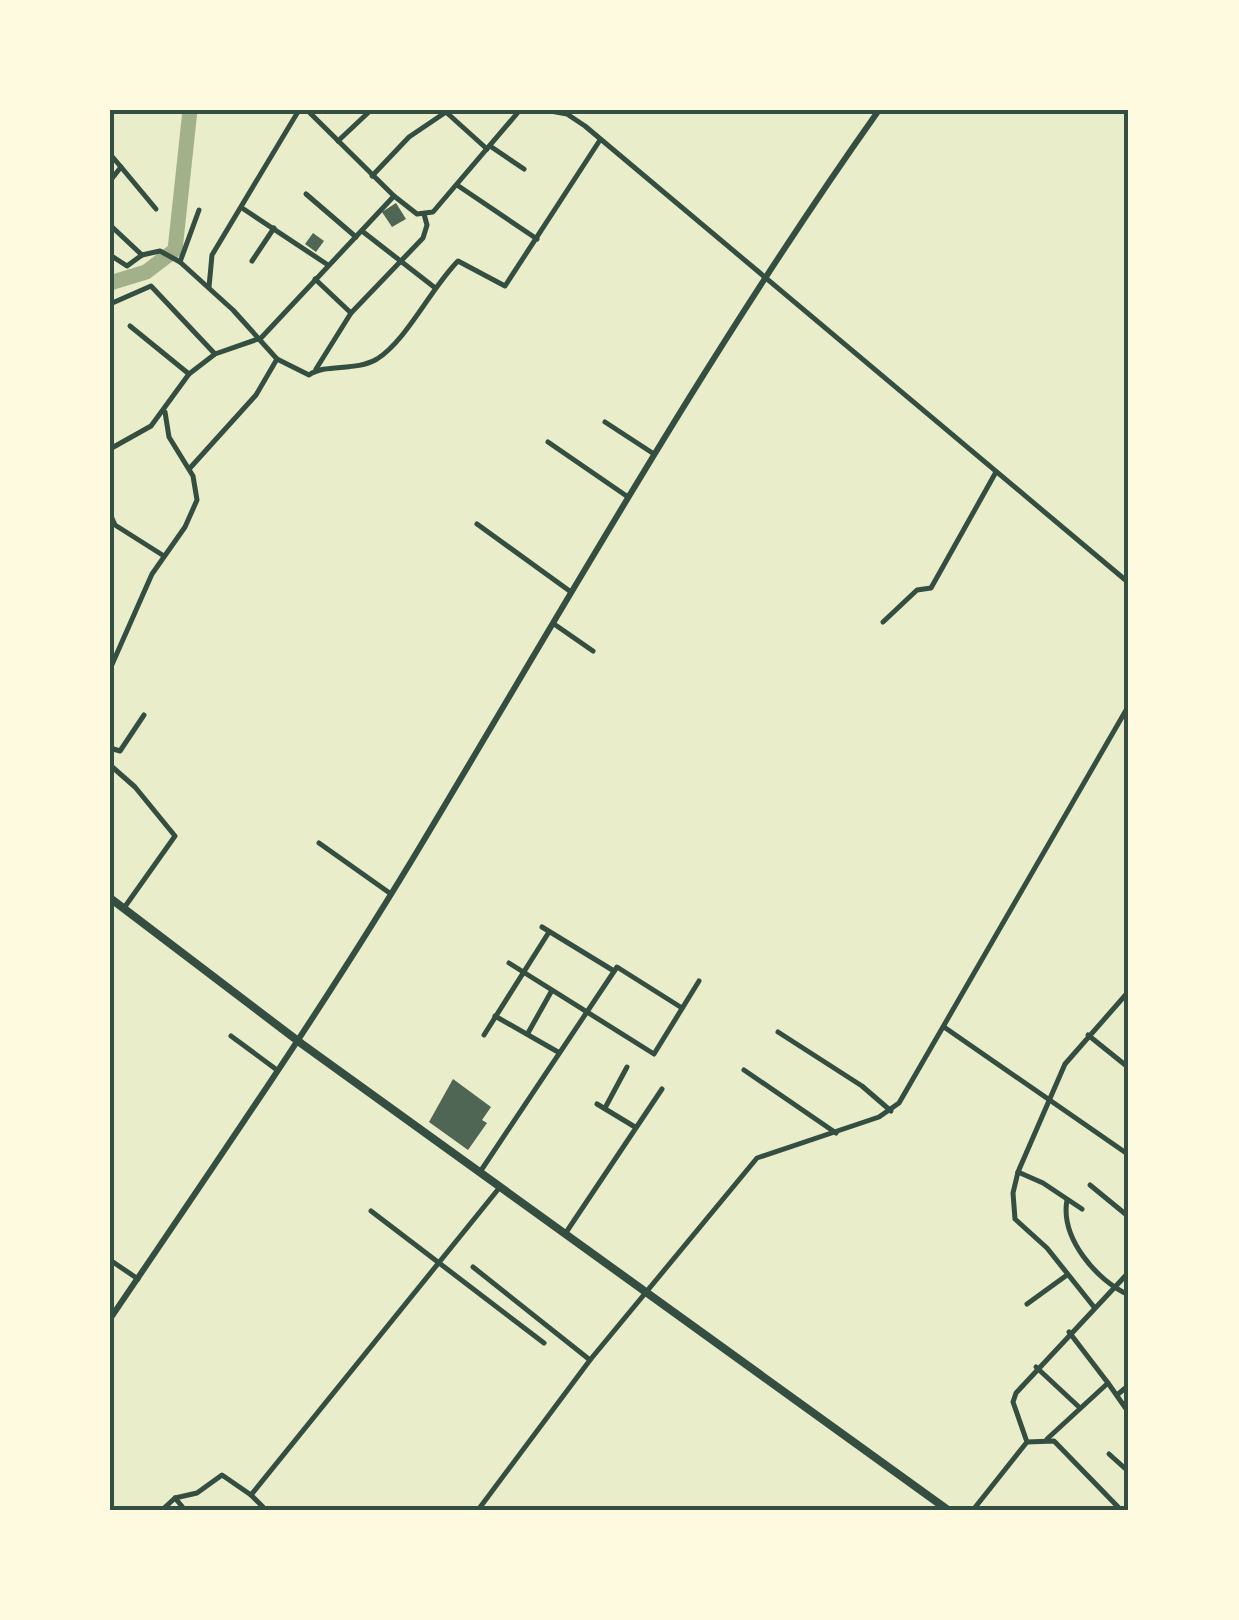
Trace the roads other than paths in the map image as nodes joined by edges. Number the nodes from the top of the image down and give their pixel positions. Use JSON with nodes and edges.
{"nodes":[{"id":1,"x":299,"y":110,"type":"edge"},
{"id":2,"x":307,"y":110,"type":"edge"},
{"id":3,"x":371,"y":110,"type":"edge"},
{"id":4,"x":520,"y":110,"type":"edge"},
{"id":5,"x":545,"y":110,"type":"edge"},
{"id":6,"x":553,"y":110,"type":"edge"},
{"id":7,"x":879,"y":110,"type":"edge"},
{"id":8,"x":446,"y":111,"type":"edge"},
{"id":9,"x":568,"y":112,"type":"edge"},
{"id":10,"x":338,"y":140,"type":"junction"},
{"id":11,"x":600,"y":140,"type":"junction"},
{"id":12,"x":488,"y":148,"type":"junction"},
{"id":13,"x":110,"y":154,"type":"edge"},
{"id":14,"x":122,"y":167,"type":"junction"},
{"id":15,"x":524,"y":169,"type":"dead end"},
{"id":16,"x":372,"y":176,"type":"junction"},
{"id":17,"x":110,"y":182,"type":"edge"},
{"id":18,"x":458,"y":186,"type":"junction"},
{"id":19,"x":306,"y":194,"type":"dead end"},
{"id":20,"x":394,"y":196,"type":"junction"},
{"id":21,"x":156,"y":208,"type":"dead end"},
{"id":22,"x":242,"y":208,"type":"junction"},
{"id":23,"x":198,"y":210,"type":"dead end"},
{"id":24,"x":424,"y":214,"type":"junction"},
{"id":25,"x":110,"y":225,"type":"edge"},
{"id":26,"x":274,"y":228,"type":"junction"},
{"id":27,"x":362,"y":231,"type":"junction"},
{"id":28,"x":356,"y":237,"type":"junction"},
{"id":29,"x":536,"y":239,"type":"junction"},
{"id":30,"x":110,"y":255,"type":"edge"},
{"id":31,"x":142,"y":255,"type":"junction"},
{"id":32,"x":178,"y":261,"type":"junction"},
{"id":33,"x":252,"y":261,"type":"dead end"},
{"id":34,"x":402,"y":261,"type":"junction"},
{"id":35,"x":328,"y":265,"type":"junction"},
{"id":36,"x":762,"y":276,"type":"junction"},
{"id":37,"x":315,"y":279,"type":"junction"},
{"id":38,"x":434,"y":287,"type":"junction"},
{"id":39,"x":208,"y":288,"type":"junction"},
{"id":40,"x":110,"y":304,"type":"edge"},
{"id":41,"x":351,"y":313,"type":"junction"},
{"id":42,"x":130,"y":326,"type":"dead end"},
{"id":43,"x":261,"y":338,"type":"junction"},
{"id":44,"x":215,"y":354,"type":"junction"},
{"id":45,"x":277,"y":358,"type":"junction"},
{"id":46,"x":316,"y":369,"type":"junction"},
{"id":47,"x":188,"y":374,"type":"junction"},
{"id":48,"x":164,"y":410,"type":"junction"},
{"id":49,"x":605,"y":422,"type":"dead end"},
{"id":50,"x":548,"y":442,"type":"dead end"},
{"id":51,"x":112,"y":444,"type":"edge"},
{"id":52,"x":654,"y":454,"type":"junction"},
{"id":53,"x":190,"y":468,"type":"junction"},
{"id":54,"x":996,"y":472,"type":"junction"},
{"id":55,"x":628,"y":497,"type":"junction"},
{"id":56,"x":110,"y":514,"type":"edge"},
{"id":57,"x":115,"y":524,"type":"junction"},
{"id":58,"x":476,"y":524,"type":"dead end"},
{"id":59,"x":110,"y":532,"type":"edge"},
{"id":60,"x":164,"y":556,"type":"junction"},
{"id":61,"x":1129,"y":582,"type":"edge"},
{"id":62,"x":571,"y":592,"type":"junction"},
{"id":63,"x":883,"y":622,"type":"dead end"},
{"id":64,"x":554,"y":624,"type":"junction"},
{"id":65,"x":594,"y":651,"type":"dead end"},
{"id":66,"x":110,"y":670,"type":"edge"},
{"id":67,"x":1129,"y":705,"type":"edge"},
{"id":68,"x":144,"y":715,"type":"dead end"},
{"id":69,"x":110,"y":748,"type":"edge"},
{"id":70,"x":110,"y":765,"type":"edge"},
{"id":71,"x":319,"y":843,"type":"dead end"},
{"id":72,"x":391,"y":894,"type":"junction"},
{"id":73,"x":110,"y":898,"type":"edge"},
{"id":74,"x":124,"y":908,"type":"junction"},
{"id":75,"x":542,"y":927,"type":"dead end"},
{"id":76,"x":549,"y":932,"type":"junction"},
{"id":77,"x":508,"y":963,"type":"dead end"},
{"id":78,"x":614,"y":971,"type":"junction"},
{"id":79,"x":524,"y":973,"type":"junction"},
{"id":80,"x":699,"y":981,"type":"dead end"},
{"id":81,"x":1129,"y":991,"type":"edge"},
{"id":82,"x":552,"y":992,"type":"junction"},
{"id":83,"x":682,"y":1008,"type":"junction"},
{"id":84,"x":585,"y":1012,"type":"junction"},
{"id":85,"x":495,"y":1016,"type":"junction"},
{"id":86,"x":944,"y":1026,"type":"junction"},
{"id":87,"x":778,"y":1032,"type":"dead end"},
{"id":88,"x":528,"y":1033,"type":"junction"},
{"id":89,"x":484,"y":1034,"type":"dead end"},
{"id":90,"x":1088,"y":1035,"type":"junction"},
{"id":91,"x":230,"y":1036,"type":"dead end"},
{"id":92,"x":298,"y":1041,"type":"junction"},
{"id":93,"x":559,"y":1052,"type":"junction"},
{"id":94,"x":626,"y":1067,"type":"dead end"},
{"id":95,"x":1129,"y":1068,"type":"edge"},
{"id":96,"x":277,"y":1070,"type":"junction"},
{"id":97,"x":744,"y":1070,"type":"dead end"},
{"id":98,"x":662,"y":1089,"type":"dead end"},
{"id":99,"x":1046,"y":1100,"type":"junction"},
{"id":100,"x":597,"y":1104,"type":"dead end"},
{"id":101,"x":606,"y":1108,"type":"junction"},
{"id":102,"x":891,"y":1111,"type":"junction"},
{"id":103,"x":635,"y":1128,"type":"junction"},
{"id":104,"x":836,"y":1134,"type":"junction"},
{"id":105,"x":1129,"y":1155,"type":"edge"},
{"id":106,"x":480,"y":1172,"type":"junction"},
{"id":107,"x":1018,"y":1172,"type":"junction"},
{"id":108,"x":1090,"y":1185,"type":"dead end"},
{"id":109,"x":500,"y":1187,"type":"junction"},
{"id":110,"x":1067,"y":1200,"type":"junction"},
{"id":111,"x":1082,"y":1209,"type":"dead end"},
{"id":112,"x":371,"y":1212,"type":"dead end"},
{"id":113,"x":1129,"y":1217,"type":"edge"},
{"id":114,"x":565,"y":1234,"type":"junction"},
{"id":115,"x":110,"y":1260,"type":"edge"},
{"id":116,"x":437,"y":1262,"type":"junction"},
{"id":117,"x":473,"y":1267,"type":"dead end"},
{"id":118,"x":1129,"y":1272,"type":"edge"},
{"id":119,"x":1067,"y":1275,"type":"junction"},
{"id":120,"x":138,"y":1279,"type":"junction"},
{"id":121,"x":504,"y":1279,"type":"dead end"},
{"id":122,"x":497,"y":1286,"type":"junction"},
{"id":123,"x":1113,"y":1288,"type":"junction"},
{"id":124,"x":646,"y":1292,"type":"junction"},
{"id":125,"x":1129,"y":1294,"type":"edge"},
{"id":126,"x":485,"y":1298,"type":"junction"},
{"id":127,"x":1028,"y":1304,"type":"dead end"},
{"id":128,"x":1094,"y":1307,"type":"junction"},
{"id":129,"x":110,"y":1320,"type":"edge"},
{"id":130,"x":1069,"y":1331,"type":"junction"},
{"id":131,"x":544,"y":1344,"type":"dead end"},
{"id":132,"x":590,"y":1360,"type":"junction"},
{"id":133,"x":1036,"y":1367,"type":"junction"},
{"id":134,"x":1108,"y":1383,"type":"junction"},
{"id":135,"x":1129,"y":1385,"type":"edge"},
{"id":136,"x":1117,"y":1395,"type":"junction"},
{"id":137,"x":1079,"y":1407,"type":"junction"},
{"id":138,"x":1129,"y":1413,"type":"edge"},
{"id":139,"x":1048,"y":1439,"type":"junction"},
{"id":140,"x":1027,"y":1442,"type":"junction"},
{"id":141,"x":1109,"y":1454,"type":"dead end"},
{"id":142,"x":1129,"y":1472,"type":"edge"},
{"id":143,"x":251,"y":1495,"type":"junction"},
{"id":144,"x":175,"y":1498,"type":"junction"},
{"id":145,"x":1114,"y":1504,"type":"junction"},
{"id":146,"x":162,"y":1510,"type":"edge"},
{"id":147,"x":184,"y":1510,"type":"edge"},
{"id":148,"x":266,"y":1510,"type":"edge"},
{"id":149,"x":478,"y":1510,"type":"edge"},
{"id":150,"x":948,"y":1510,"type":"edge"},
{"id":151,"x":973,"y":1510,"type":"edge"},
{"id":152,"x":1108,"y":1510,"type":"edge"},
{"id":153,"x":1121,"y":1510,"type":"edge"}],
"edges":[{"from":1,"to":22,"type":"street"},
{"from":2,"to":10,"type":"street"},
{"from":3,"to":10,"type":"street"},
{"from":4,"to":12,"type":"street"},
{"from":5,"to":6,"type":"street"},
{"from":6,"to":9,"type":"street"},
{"from":7,"to":36,"type":"main road"},
{"from":8,"to":12,"type":"street"},
{"from":8,"to":16,"type":"street"},
{"from":9,"to":11,"type":"street"},
{"from":10,"to":16,"type":"street"},
{"from":11,"to":29,"type":"street"},
{"from":11,"to":36,"type":"street"},
{"from":12,"to":15,"type":"street"},
{"from":12,"to":18,"type":"street"},
{"from":13,"to":14,"type":"street"},
{"from":14,"to":17,"type":"street"},
{"from":14,"to":21,"type":"street"},
{"from":16,"to":20,"type":"street"},
{"from":18,"to":24,"type":"street"},
{"from":18,"to":29,"type":"street"},
{"from":19,"to":28,"type":"street"},
{"from":20,"to":24,"type":"street"},
{"from":20,"to":27,"type":"street"},
{"from":22,"to":26,"type":"street"},
{"from":22,"to":39,"type":"street"},
{"from":23,"to":32,"type":"street"},
{"from":24,"to":34,"type":"street"},
{"from":25,"to":31,"type":"street"},
{"from":26,"to":33,"type":"street"},
{"from":26,"to":35,"type":"street"},
{"from":27,"to":28,"type":"street"},
{"from":27,"to":34,"type":"street"},
{"from":28,"to":35,"type":"street"},
{"from":29,"to":38,"type":"street"},
{"from":30,"to":31,"type":"street"},
{"from":31,"to":32,"type":"street"},
{"from":32,"to":39,"type":"street"},
{"from":34,"to":38,"type":"street"},
{"from":34,"to":41,"type":"street"},
{"from":35,"to":37,"type":"street"},
{"from":36,"to":52,"type":"main road"},
{"from":36,"to":54,"type":"street"},
{"from":37,"to":41,"type":"street"},
{"from":37,"to":43,"type":"street"},
{"from":38,"to":46,"type":"street"},
{"from":39,"to":43,"type":"street"},
{"from":40,"to":44,"type":"street"},
{"from":41,"to":46,"type":"street"},
{"from":42,"to":47,"type":"street"},
{"from":43,"to":44,"type":"street"},
{"from":43,"to":45,"type":"street"},
{"from":44,"to":47,"type":"street"},
{"from":45,"to":46,"type":"street"},
{"from":45,"to":53,"type":"street"},
{"from":47,"to":48,"type":"street"},
{"from":48,"to":51,"type":"street"},
{"from":48,"to":53,"type":"street"},
{"from":49,"to":52,"type":"street"},
{"from":50,"to":55,"type":"street"},
{"from":52,"to":55,"type":"main road"},
{"from":53,"to":60,"type":"street"},
{"from":54,"to":61,"type":"street"},
{"from":54,"to":63,"type":"street"},
{"from":55,"to":62,"type":"main road"},
{"from":56,"to":57,"type":"street"},
{"from":57,"to":59,"type":"street"},
{"from":57,"to":60,"type":"street"},
{"from":58,"to":62,"type":"street"},
{"from":60,"to":66,"type":"street"},
{"from":62,"to":64,"type":"main road"},
{"from":64,"to":65,"type":"street"},
{"from":64,"to":72,"type":"main road"},
{"from":67,"to":86,"type":"street"},
{"from":68,"to":69,"type":"street"},
{"from":70,"to":74,"type":"street"},
{"from":71,"to":72,"type":"street"},
{"from":72,"to":92,"type":"main road"},
{"from":73,"to":74,"type":"highway"},
{"from":74,"to":92,"type":"highway"},
{"from":75,"to":76,"type":"street"},
{"from":76,"to":78,"type":"street"},
{"from":76,"to":79,"type":"street"},
{"from":77,"to":79,"type":"street"},
{"from":78,"to":83,"type":"street"},
{"from":78,"to":84,"type":"street"},
{"from":79,"to":82,"type":"street"},
{"from":79,"to":85,"type":"street"},
{"from":80,"to":83,"type":"street"},
{"from":81,"to":90,"type":"street"},
{"from":82,"to":84,"type":"street"},
{"from":82,"to":88,"type":"street"},
{"from":83,"to":84,"type":"street"},
{"from":84,"to":93,"type":"street"},
{"from":85,"to":88,"type":"street"},
{"from":85,"to":89,"type":"street"},
{"from":86,"to":99,"type":"street"},
{"from":86,"to":102,"type":"street"},
{"from":87,"to":102,"type":"street"},
{"from":88,"to":93,"type":"street"},
{"from":90,"to":95,"type":"street"},
{"from":90,"to":99,"type":"street"},
{"from":91,"to":96,"type":"street"},
{"from":92,"to":96,"type":"main road"},
{"from":92,"to":106,"type":"highway"},
{"from":93,"to":106,"type":"street"},
{"from":94,"to":101,"type":"street"},
{"from":96,"to":120,"type":"main road"},
{"from":97,"to":104,"type":"street"},
{"from":98,"to":103,"type":"street"},
{"from":99,"to":105,"type":"street"},
{"from":99,"to":107,"type":"street"},
{"from":100,"to":101,"type":"street"},
{"from":101,"to":103,"type":"street"},
{"from":102,"to":104,"type":"street"},
{"from":103,"to":114,"type":"street"},
{"from":104,"to":124,"type":"street"},
{"from":106,"to":109,"type":"highway"},
{"from":107,"to":110,"type":"street"},
{"from":107,"to":119,"type":"street"},
{"from":108,"to":113,"type":"street"},
{"from":109,"to":114,"type":"highway"},
{"from":109,"to":116,"type":"street"},
{"from":110,"to":111,"type":"street"},
{"from":110,"to":123,"type":"street"},
{"from":112,"to":116,"type":"street"},
{"from":114,"to":124,"type":"highway"},
{"from":115,"to":120,"type":"street"},
{"from":116,"to":126,"type":"street"},
{"from":116,"to":143,"type":"street"},
{"from":117,"to":122,"type":"street"},
{"from":118,"to":123,"type":"street"},
{"from":119,"to":127,"type":"street"},
{"from":119,"to":128,"type":"street"},
{"from":120,"to":129,"type":"main road"},
{"from":121,"to":122,"type":"street"},
{"from":122,"to":126,"type":"street"},
{"from":122,"to":132,"type":"street"},
{"from":123,"to":125,"type":"street"},
{"from":123,"to":128,"type":"street"},
{"from":124,"to":132,"type":"street"},
{"from":124,"to":150,"type":"highway"},
{"from":126,"to":131,"type":"street"},
{"from":128,"to":130,"type":"street"},
{"from":130,"to":133,"type":"street"},
{"from":130,"to":134,"type":"street"},
{"from":132,"to":149,"type":"street"},
{"from":133,"to":137,"type":"street"},
{"from":133,"to":140,"type":"street"},
{"from":134,"to":136,"type":"street"},
{"from":134,"to":137,"type":"street"},
{"from":135,"to":136,"type":"street"},
{"from":136,"to":138,"type":"street"},
{"from":137,"to":139,"type":"street"},
{"from":139,"to":140,"type":"street"},
{"from":139,"to":145,"type":"street"},
{"from":140,"to":151,"type":"street"},
{"from":141,"to":142,"type":"street"},
{"from":143,"to":144,"type":"street"},
{"from":143,"to":148,"type":"street"},
{"from":144,"to":146,"type":"street"},
{"from":144,"to":147,"type":"street"},
{"from":145,"to":152,"type":"street"},
{"from":145,"to":153,"type":"street"}]}
